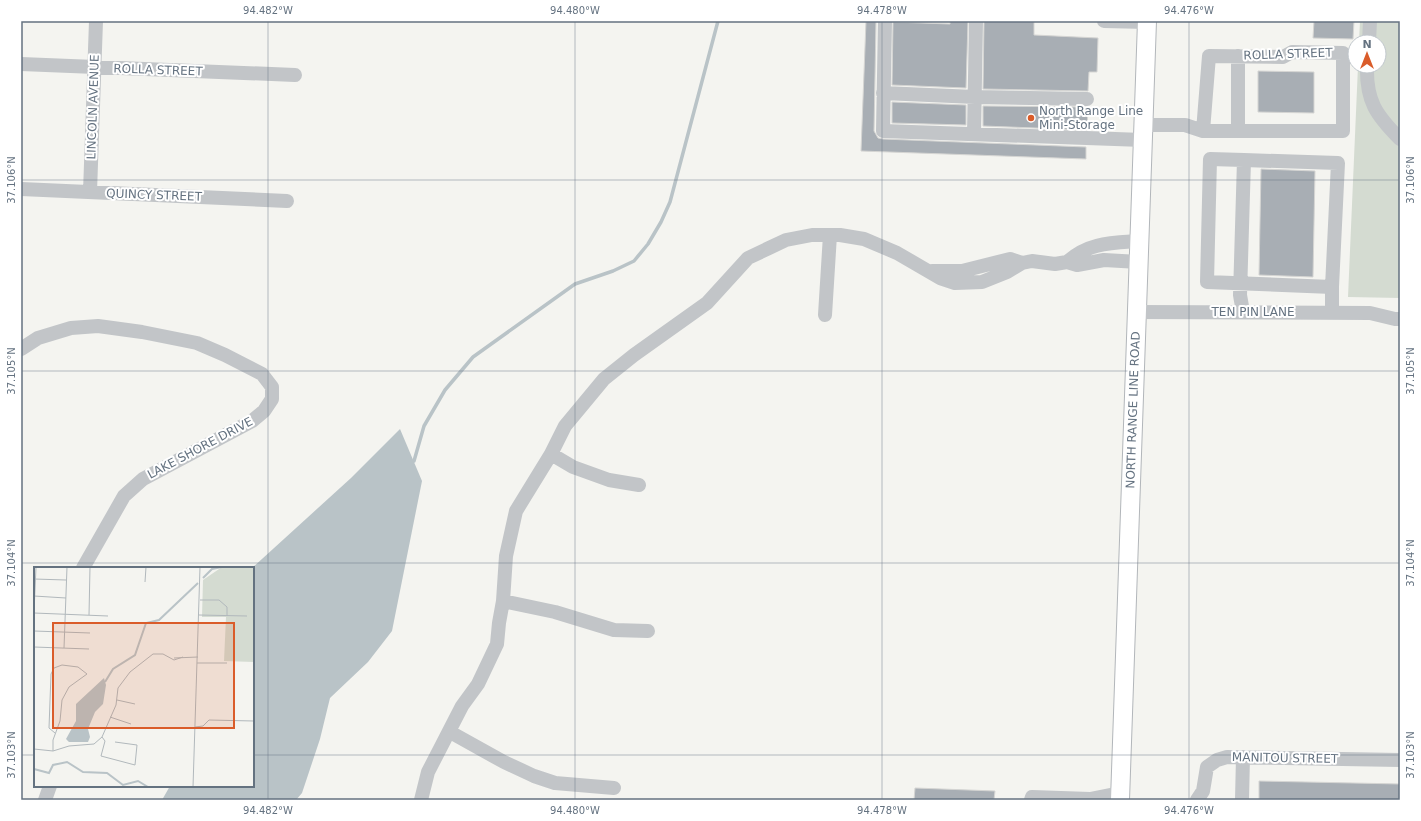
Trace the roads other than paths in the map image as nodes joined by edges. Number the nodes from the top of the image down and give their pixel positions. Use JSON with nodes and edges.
{"nodes":[{"id":1,"x":96,"y":21,"type":"edge"},
{"id":2,"x":885,"y":21,"type":"edge"},
{"id":3,"x":976,"y":21,"type":"edge"},
{"id":4,"x":1104,"y":21,"type":"edge"},
{"id":5,"x":1370,"y":21,"type":"edge"},
{"id":6,"x":1147,"y":22,"type":"edge"},
{"id":7,"x":1369,"y":34,"type":"edge"},
{"id":8,"x":1238,"y":56,"type":"junction"},
{"id":9,"x":21,"y":64,"type":"edge"},
{"id":10,"x":95,"y":67,"type":"junction"},
{"id":11,"x":1367,"y":74,"type":"edge"},
{"id":12,"x":295,"y":75,"type":"dead end"},
{"id":13,"x":884,"y":93,"type":"junction"},
{"id":14,"x":975,"y":97,"type":"junction"},
{"id":15,"x":1087,"y":99,"type":"dead end"},
{"id":16,"x":1203,"y":131,"type":"junction"},
{"id":17,"x":1238,"y":131,"type":"junction"},
{"id":18,"x":1143,"y":133,"type":"junction"},
{"id":19,"x":974,"y":134,"type":"junction"},
{"id":20,"x":1400,"y":139,"type":"edge"},
{"id":21,"x":1244,"y":160,"type":"junction"},
{"id":22,"x":21,"y":189,"type":"edge"},
{"id":23,"x":90,"y":192,"type":"junction"},
{"id":24,"x":287,"y":201,"type":"dead end"},
{"id":25,"x":830,"y":235,"type":"junction"},
{"id":26,"x":1140,"y":242,"type":"junction"},
{"id":27,"x":1067,"y":262,"type":"junction"},
{"id":28,"x":1139,"y":262,"type":"junction"},
{"id":29,"x":1241,"y":284,"type":"junction"},
{"id":30,"x":1332,"y":286,"type":"junction"},
{"id":31,"x":1137,"y":312,"type":"junction"},
{"id":32,"x":1243,"y":312,"type":"junction"},
{"id":33,"x":1332,"y":313,"type":"junction"},
{"id":34,"x":825,"y":315,"type":"dead end"},
{"id":35,"x":1400,"y":319,"type":"edge"},
{"id":36,"x":21,"y":349,"type":"edge"},
{"id":37,"x":551,"y":454,"type":"junction"},
{"id":38,"x":639,"y":485,"type":"dead end"},
{"id":39,"x":84,"y":567,"type":"edge"},
{"id":40,"x":503,"y":602,"type":"junction"},
{"id":41,"x":648,"y":631,"type":"dead end"},
{"id":42,"x":450,"y":732,"type":"junction"},
{"id":43,"x":1243,"y":757,"type":"junction"},
{"id":44,"x":1400,"y":760,"type":"edge"},
{"id":45,"x":50,"y":787,"type":"edge"},
{"id":46,"x":614,"y":788,"type":"dead end"},
{"id":47,"x":1120,"y":796,"type":"edge"},
{"id":48,"x":1061,"y":799,"type":"edge"},
{"id":49,"x":45,"y":800,"type":"edge"},
{"id":50,"x":421,"y":800,"type":"edge"},
{"id":51,"x":1031,"y":800,"type":"edge"},
{"id":52,"x":1197,"y":800,"type":"edge"},
{"id":53,"x":1242,"y":800,"type":"edge"}],
"edges":[{"from":1,"to":10,"type":"street","name":"LINCOLN AVENUE"},
{"from":2,"to":13,"type":"street"},
{"from":3,"to":14,"type":"street"},
{"from":4,"to":6,"type":"street"},
{"from":5,"to":7,"type":"street"},
{"from":6,"to":18,"type":"main road","name":"NORTH RANGE LINE ROAD"},
{"from":8,"to":16,"type":"street","name":"ROLLA STREET"},
{"from":8,"to":17,"type":"street"},
{"from":8,"to":17,"type":"street","name":"ROLLA STREET"},
{"from":9,"to":10,"type":"street","name":"ROLLA STREET"},
{"from":10,"to":12,"type":"street","name":"ROLLA STREET"},
{"from":10,"to":23,"type":"street","name":"LINCOLN AVENUE"},
{"from":11,"to":20,"type":"street"},
{"from":13,"to":14,"type":"street"},
{"from":13,"to":19,"type":"street","name":"ROLLA STREET"},
{"from":14,"to":15,"type":"street"},
{"from":14,"to":19,"type":"street"},
{"from":16,"to":17,"type":"street","name":"ROLLA STREET"},
{"from":16,"to":18,"type":"street","name":"ROLLA STREET"},
{"from":18,"to":19,"type":"street","name":"ROLLA STREET"},
{"from":18,"to":26,"type":"main road","name":"NORTH RANGE LINE ROAD"},
{"from":21,"to":29,"type":"street"},
{"from":21,"to":29,"type":"street"},
{"from":21,"to":30,"type":"street"},
{"from":22,"to":23,"type":"street","name":"QUINCY STREET"},
{"from":23,"to":24,"type":"street","name":"QUINCY STREET"},
{"from":25,"to":27,"type":"street"},
{"from":25,"to":34,"type":"street"},
{"from":25,"to":37,"type":"street"},
{"from":26,"to":27,"type":"street"},
{"from":26,"to":28,"type":"main road","name":"NORTH RANGE LINE ROAD"},
{"from":27,"to":28,"type":"street"},
{"from":28,"to":31,"type":"main road","name":"NORTH RANGE LINE ROAD"},
{"from":29,"to":30,"type":"street"},
{"from":29,"to":32,"type":"street"},
{"from":30,"to":33,"type":"street"},
{"from":31,"to":32,"type":"street","name":"TEN PIN LANE"},
{"from":31,"to":47,"type":"main road","name":"NORTH RANGE LINE ROAD"},
{"from":32,"to":33,"type":"street","name":"TEN PIN LANE"},
{"from":33,"to":35,"type":"street","name":"TEN PIN LANE"},
{"from":36,"to":39,"type":"street","name":"LAKE SHORE DRIVE"},
{"from":37,"to":38,"type":"street"},
{"from":37,"to":40,"type":"street"},
{"from":40,"to":41,"type":"street"},
{"from":40,"to":42,"type":"street"},
{"from":42,"to":46,"type":"street"},
{"from":42,"to":50,"type":"street"},
{"from":43,"to":44,"type":"street","name":"MANITOU STREET"},
{"from":43,"to":52,"type":"street","name":"MANITOU STREET"},
{"from":43,"to":53,"type":"street"},
{"from":45,"to":49,"type":"street"},
{"from":47,"to":48,"type":"street"},
{"from":48,"to":51,"type":"street"}]}
